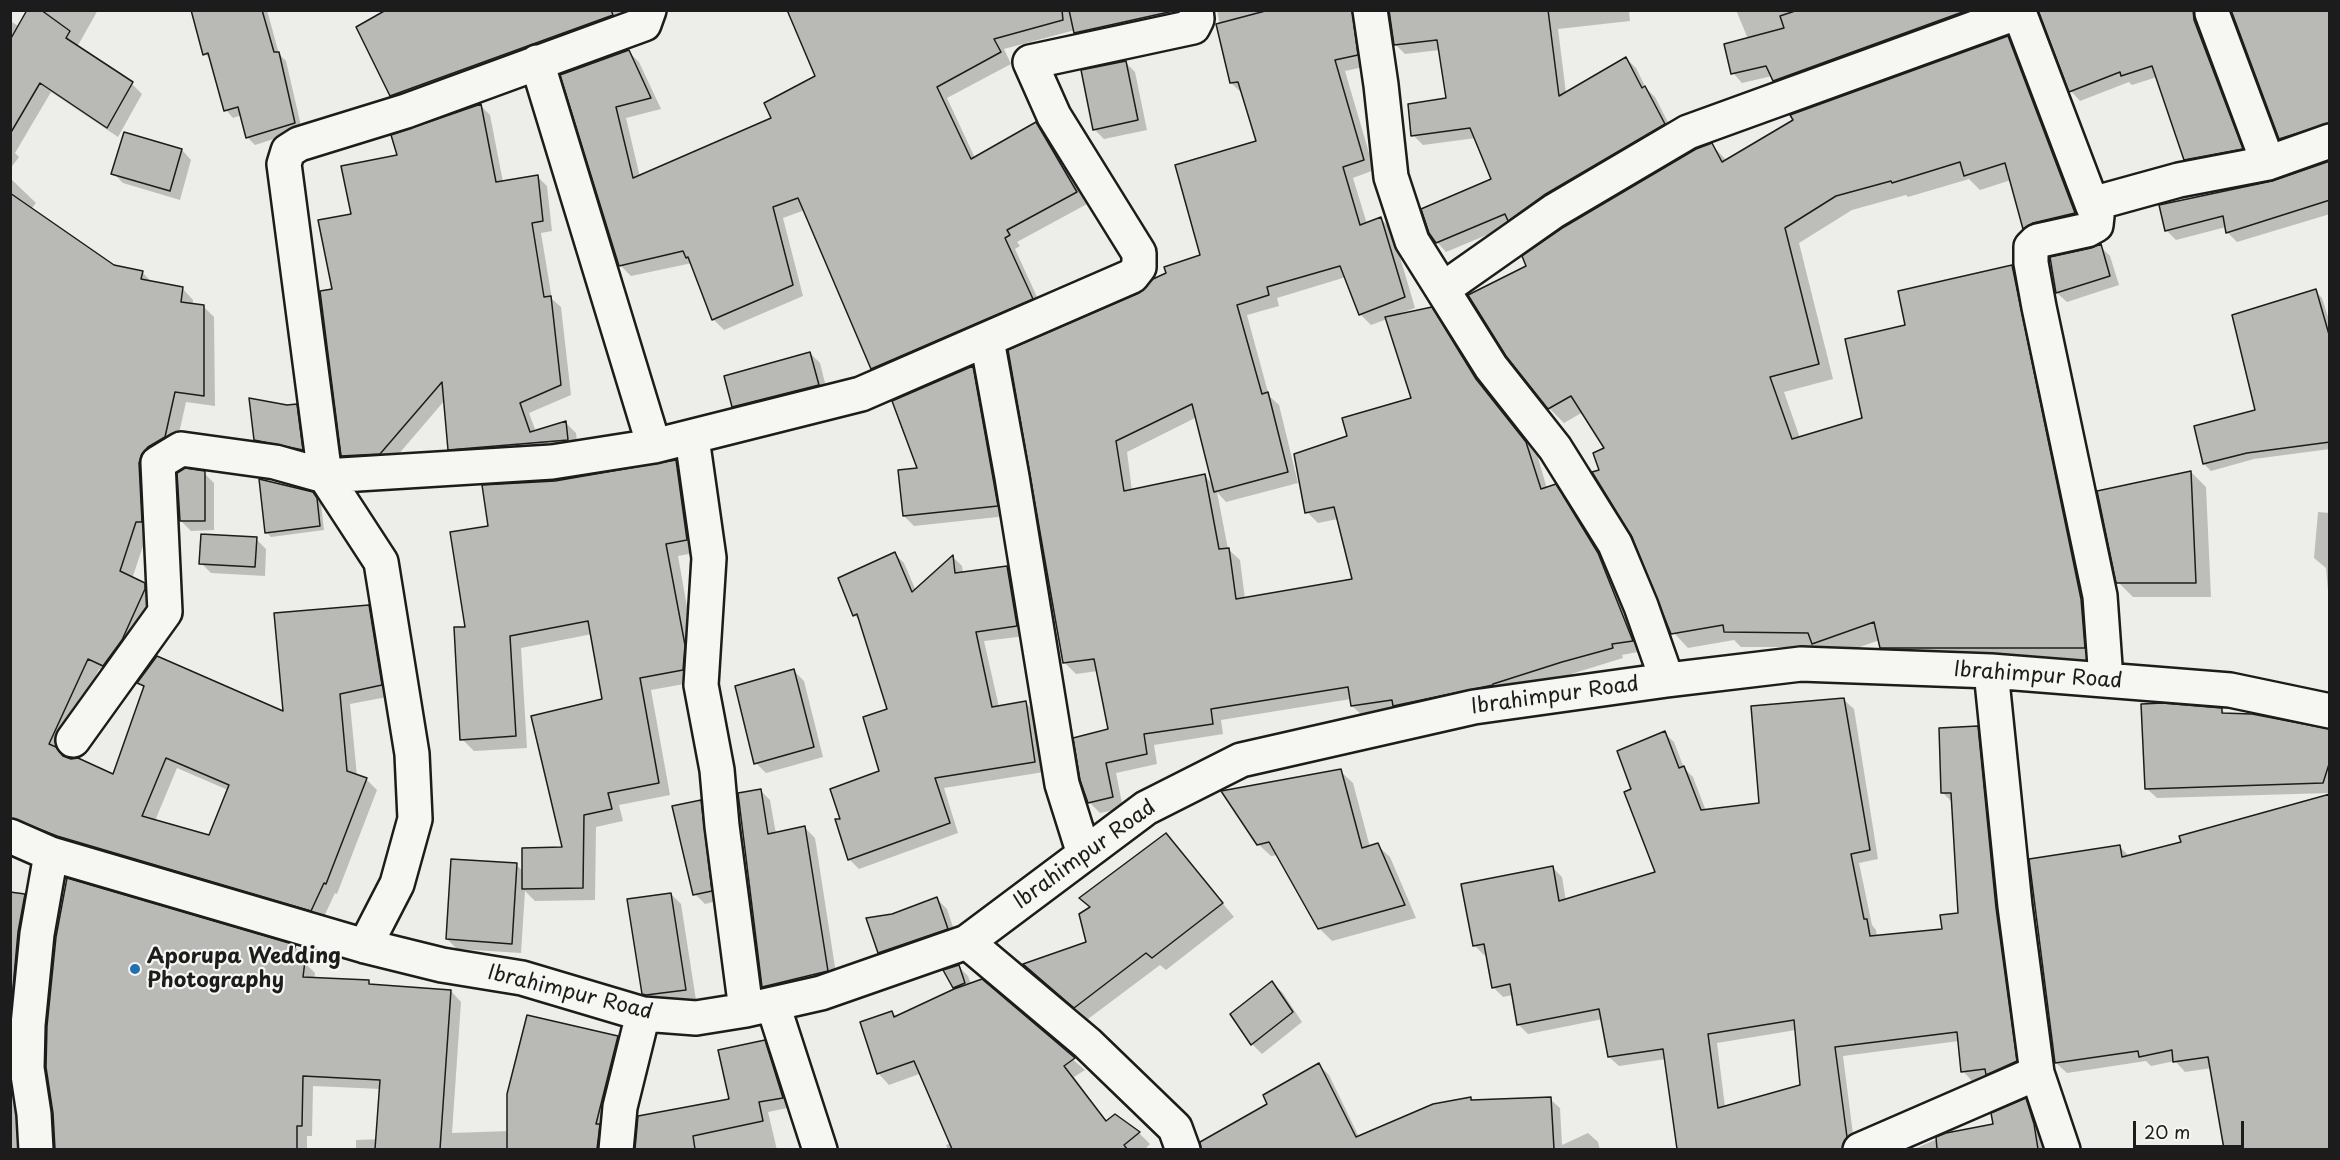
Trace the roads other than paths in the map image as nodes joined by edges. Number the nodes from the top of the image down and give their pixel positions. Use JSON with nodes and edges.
{"nodes":[{"id":1,"x":649,"y":10,"type":"edge"},
{"id":2,"x":1196,"y":10,"type":"edge"},
{"id":3,"x":1370,"y":10,"type":"edge"},
{"id":4,"x":2018,"y":11,"type":"edge"},
{"id":5,"x":2212,"y":13,"type":"dead end"},
{"id":6,"x":537,"y":62,"type":"junction"},
{"id":7,"x":2330,"y":141,"type":"edge"},
{"id":8,"x":2268,"y":163,"type":"junction"},
{"id":9,"x":2092,"y":204,"type":"junction"},
{"id":10,"x":1443,"y":289,"type":"junction"},
{"id":11,"x":987,"y":340,"type":"junction"},
{"id":12,"x":692,"y":438,"type":"junction"},
{"id":13,"x":654,"y":447,"type":"junction"},
{"id":14,"x":325,"y":476,"type":"junction"},
{"id":15,"x":1991,"y":671,"type":"junction"},
{"id":16,"x":1667,"y":680,"type":"junction"},
{"id":17,"x":2106,"y":680,"type":"junction"},
{"id":18,"x":2330,"y":711,"type":"edge"},
{"id":19,"x":73,"y":740,"type":"dead end"},
{"id":20,"x":10,"y":836,"type":"edge"},
{"id":21,"x":51,"y":854,"type":"junction"},
{"id":22,"x":1084,"y":854,"type":"junction"},
{"id":23,"x":967,"y":942,"type":"junction"},
{"id":24,"x":365,"y":946,"type":"junction"},
{"id":25,"x":760,"y":1008,"type":"junction"},
{"id":26,"x":643,"y":1014,"type":"junction"},
{"id":27,"x":2037,"y":1073,"type":"junction"},
{"id":28,"x":36,"y":1149,"type":"edge"},
{"id":29,"x":616,"y":1149,"type":"edge"},
{"id":30,"x":820,"y":1149,"type":"edge"},
{"id":31,"x":1183,"y":1149,"type":"edge"},
{"id":32,"x":1860,"y":1149,"type":"edge"},
{"id":33,"x":2063,"y":1149,"type":"edge"}],
"edges":[{"from":1,"to":6,"type":"street"},
{"from":2,"to":11,"type":"street"},
{"from":3,"to":10,"type":"street"},
{"from":4,"to":9,"type":"street"},
{"from":4,"to":10,"type":"street"},
{"from":5,"to":8,"type":"street"},
{"from":6,"to":13,"type":"street"},
{"from":6,"to":14,"type":"street"},
{"from":7,"to":8,"type":"street"},
{"from":8,"to":9,"type":"street"},
{"from":9,"to":17,"type":"street"},
{"from":10,"to":16,"type":"street"},
{"from":11,"to":12,"type":"street"},
{"from":11,"to":22,"type":"street"},
{"from":12,"to":13,"type":"street"},
{"from":12,"to":25,"type":"street"},
{"from":13,"to":14,"type":"street"},
{"from":14,"to":19,"type":"street"},
{"from":14,"to":24,"type":"street"},
{"from":15,"to":16,"type":"street","name":"Ibrahimpur Road"},
{"from":15,"to":17,"type":"street","name":"Ibrahimpur Road"},
{"from":15,"to":27,"type":"street"},
{"from":16,"to":22,"type":"street","name":"Ibrahimpur Road"},
{"from":17,"to":18,"type":"street","name":"Ibrahimpur Road"},
{"from":20,"to":21,"type":"street","name":"Ibrahimpur Road"},
{"from":21,"to":24,"type":"street","name":"Ibrahimpur Road"},
{"from":21,"to":28,"type":"street"},
{"from":22,"to":23,"type":"street","name":"Ibrahimpur Road"},
{"from":23,"to":25,"type":"street","name":"Ibrahimpur Road"},
{"from":23,"to":31,"type":"street"},
{"from":24,"to":26,"type":"street","name":"Ibrahimpur Road"},
{"from":25,"to":26,"type":"street","name":"Ibrahimpur Road"},
{"from":25,"to":30,"type":"street"},
{"from":26,"to":29,"type":"street"},
{"from":27,"to":32,"type":"street"},
{"from":27,"to":33,"type":"street"}]}
